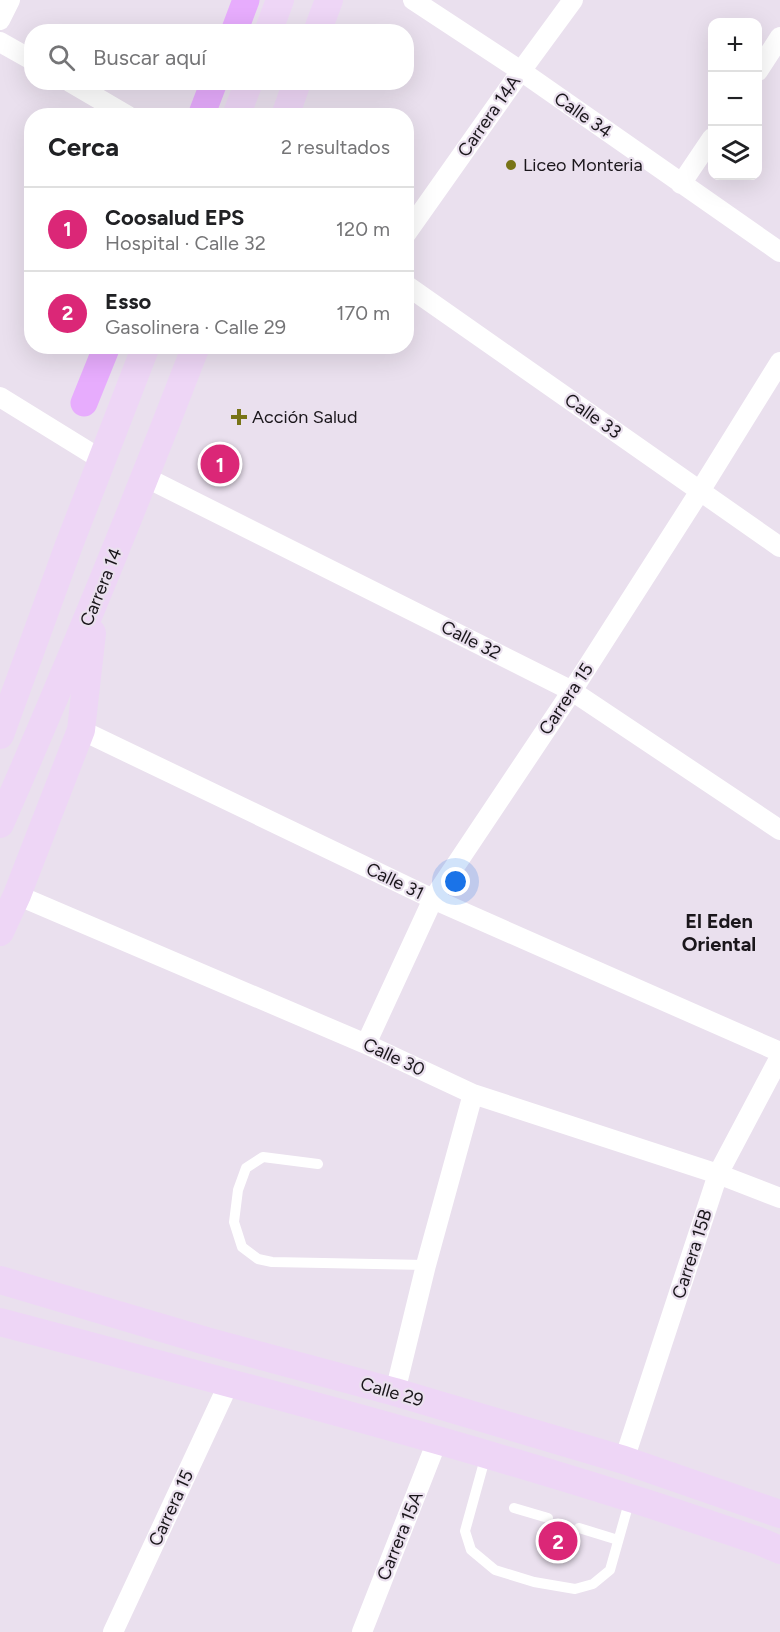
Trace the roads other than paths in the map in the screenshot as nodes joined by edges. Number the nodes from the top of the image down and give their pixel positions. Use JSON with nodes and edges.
{"nodes":[{"id":1,"x":10,"y":0,"type":"edge"},
{"id":2,"x":280,"y":0,"type":"edge"},
{"id":3,"x":329,"y":0,"type":"edge"},
{"id":4,"x":413,"y":0,"type":"edge"},
{"id":5,"x":573,"y":0,"type":"edge"},
{"id":6,"x":0,"y":20,"type":"edge"},
{"id":7,"x":271,"y":24,"type":"edge"},
{"id":8,"x":320,"y":24,"type":"edge"},
{"id":9,"x":780,"y":37,"type":"edge"},
{"id":10,"x":0,"y":42,"type":"edge"},
{"id":11,"x":24,"y":56,"type":"edge"},
{"id":12,"x":762,"y":65,"type":"edge"},
{"id":13,"x":520,"y":71,"type":"junction"},
{"id":14,"x":84,"y":90,"type":"edge"},
{"id":15,"x":246,"y":90,"type":"edge"},
{"id":16,"x":294,"y":90,"type":"edge"},
{"id":17,"x":114,"y":108,"type":"edge"},
{"id":18,"x":239,"y":108,"type":"edge"},
{"id":19,"x":288,"y":108,"type":"edge"},
{"id":20,"x":708,"y":144,"type":"edge"},
{"id":21,"x":681,"y":184,"type":"junction"},
{"id":22,"x":414,"y":223,"type":"edge"},
{"id":23,"x":780,"y":252,"type":"edge"},
{"id":24,"x":414,"y":291,"type":"edge"},
{"id":25,"x":143,"y":354,"type":"edge"},
{"id":26,"x":193,"y":354,"type":"edge"},
{"id":27,"x":780,"y":362,"type":"edge"},
{"id":28,"x":0,"y":398,"type":"edge"},
{"id":29,"x":102,"y":460,"type":"junction"},
{"id":30,"x":146,"y":477,"type":"junction"},
{"id":31,"x":700,"y":491,"type":"junction"},
{"id":32,"x":69,"y":545,"type":"junction"},
{"id":33,"x":780,"y":547,"type":"edge"},
{"id":34,"x":96,"y":600,"type":"junction"},
{"id":35,"x":0,"y":680,"type":"edge"},
{"id":36,"x":572,"y":691,"type":"junction"},
{"id":37,"x":81,"y":730,"type":"junction"},
{"id":38,"x":0,"y":735,"type":"edge"},
{"id":39,"x":0,"y":824,"type":"edge"},
{"id":40,"x":780,"y":830,"type":"edge"},
{"id":41,"x":17,"y":895,"type":"junction"},
{"id":42,"x":433,"y":900,"type":"junction"},
{"id":43,"x":0,"y":932,"type":"edge"},
{"id":44,"x":366,"y":1044,"type":"junction"},
{"id":45,"x":780,"y":1055,"type":"edge"},
{"id":46,"x":473,"y":1094,"type":"junction"},
{"id":47,"x":318,"y":1164,"type":"dead end"},
{"id":48,"x":718,"y":1174,"type":"junction"},
{"id":49,"x":780,"y":1198,"type":"edge"},
{"id":50,"x":426,"y":1265,"type":"junction"},
{"id":51,"x":0,"y":1280,"type":"edge"},
{"id":52,"x":0,"y":1322,"type":"edge"},
{"id":53,"x":229,"y":1383,"type":"junction"},
{"id":54,"x":395,"y":1392,"type":"junction"},
{"id":55,"x":437,"y":1441,"type":"junction"},
{"id":56,"x":486,"y":1455,"type":"junction"},
{"id":57,"x":624,"y":1460,"type":"junction"},
{"id":58,"x":630,"y":1498,"type":"junction"},
{"id":59,"x":513,"y":1508,"type":"dead end"},
{"id":60,"x":780,"y":1514,"type":"edge"},
{"id":61,"x":548,"y":1518,"type":"dead end"},
{"id":62,"x":579,"y":1528,"type":"dead end"},
{"id":63,"x":618,"y":1540,"type":"junction"},
{"id":64,"x":780,"y":1550,"type":"edge"},
{"id":65,"x":113,"y":1632,"type":"edge"},
{"id":66,"x":362,"y":1632,"type":"edge"}],
"edges":[{"from":1,"to":6,"type":"street"},
{"from":2,"to":7,"type":"main road"},
{"from":3,"to":8,"type":"main road"},
{"from":4,"to":13,"type":"street","name":"Calle 34"},
{"from":5,"to":13,"type":"street","name":"Carrera 14A"},
{"from":9,"to":12,"type":"street"},
{"from":10,"to":11,"type":"street"},
{"from":13,"to":21,"type":"street","name":"Calle 34"},
{"from":13,"to":22,"type":"street","name":"Carrera 14A"},
{"from":14,"to":17,"type":"street"},
{"from":15,"to":18,"type":"main road"},
{"from":16,"to":19,"type":"main road"},
{"from":20,"to":21,"type":"street"},
{"from":21,"to":23,"type":"street","name":"Calle 34"},
{"from":24,"to":31,"type":"street","name":"Calle 33"},
{"from":25,"to":29,"type":"main road"},
{"from":26,"to":30,"type":"main road","name":"Carrera 14"},
{"from":27,"to":31,"type":"street","name":"Carrera 15"},
{"from":28,"to":29,"type":"street"},
{"from":29,"to":32,"type":"main road"},
{"from":30,"to":34,"type":"main road","name":"Carrera 14"},
{"from":30,"to":36,"type":"street","name":"Calle 32"},
{"from":31,"to":33,"type":"street","name":"Calle 33"},
{"from":31,"to":36,"type":"street","name":"Carrera 15"},
{"from":32,"to":35,"type":"main road"},
{"from":32,"to":38,"type":"main road"},
{"from":34,"to":37,"type":"main road"},
{"from":34,"to":39,"type":"main road","name":"Carrera 14"},
{"from":36,"to":40,"type":"street","name":"Calle 32"},
{"from":36,"to":42,"type":"street","name":"Carrera 15"},
{"from":37,"to":41,"type":"main road"},
{"from":37,"to":42,"type":"street","name":"Calle 31"},
{"from":41,"to":43,"type":"main road"},
{"from":41,"to":44,"type":"street","name":"Calle 30"},
{"from":42,"to":44,"type":"street","name":"Carrera 15"},
{"from":42,"to":45,"type":"street","name":"Calle 31"},
{"from":44,"to":46,"type":"street","name":"Calle 30"},
{"from":45,"to":48,"type":"street","name":"Carrera 15B"},
{"from":46,"to":48,"type":"street","name":"Calle 30"},
{"from":46,"to":50,"type":"street"},
{"from":47,"to":50,"type":"lane"},
{"from":48,"to":49,"type":"street","name":"Calle 30"},
{"from":48,"to":57,"type":"street","name":"Carrera 15B"},
{"from":50,"to":54,"type":"street"},
{"from":51,"to":54,"type":"main road","name":"Calle 29"},
{"from":52,"to":53,"type":"main road","name":"Calle 29"},
{"from":53,"to":55,"type":"main road","name":"Calle 29"},
{"from":53,"to":65,"type":"street","name":"Carrera 15"},
{"from":54,"to":57,"type":"main road","name":"Calle 29"},
{"from":55,"to":56,"type":"main road","name":"Calle 29"},
{"from":55,"to":66,"type":"street","name":"Carrera 15A"},
{"from":56,"to":58,"type":"main road","name":"Calle 29"},
{"from":56,"to":63,"type":"lane"},
{"from":57,"to":60,"type":"main road","name":"Calle 29"},
{"from":58,"to":63,"type":"lane"},
{"from":58,"to":64,"type":"main road","name":"Calle 29"},
{"from":59,"to":61,"type":"lane"},
{"from":62,"to":63,"type":"lane"}]}
